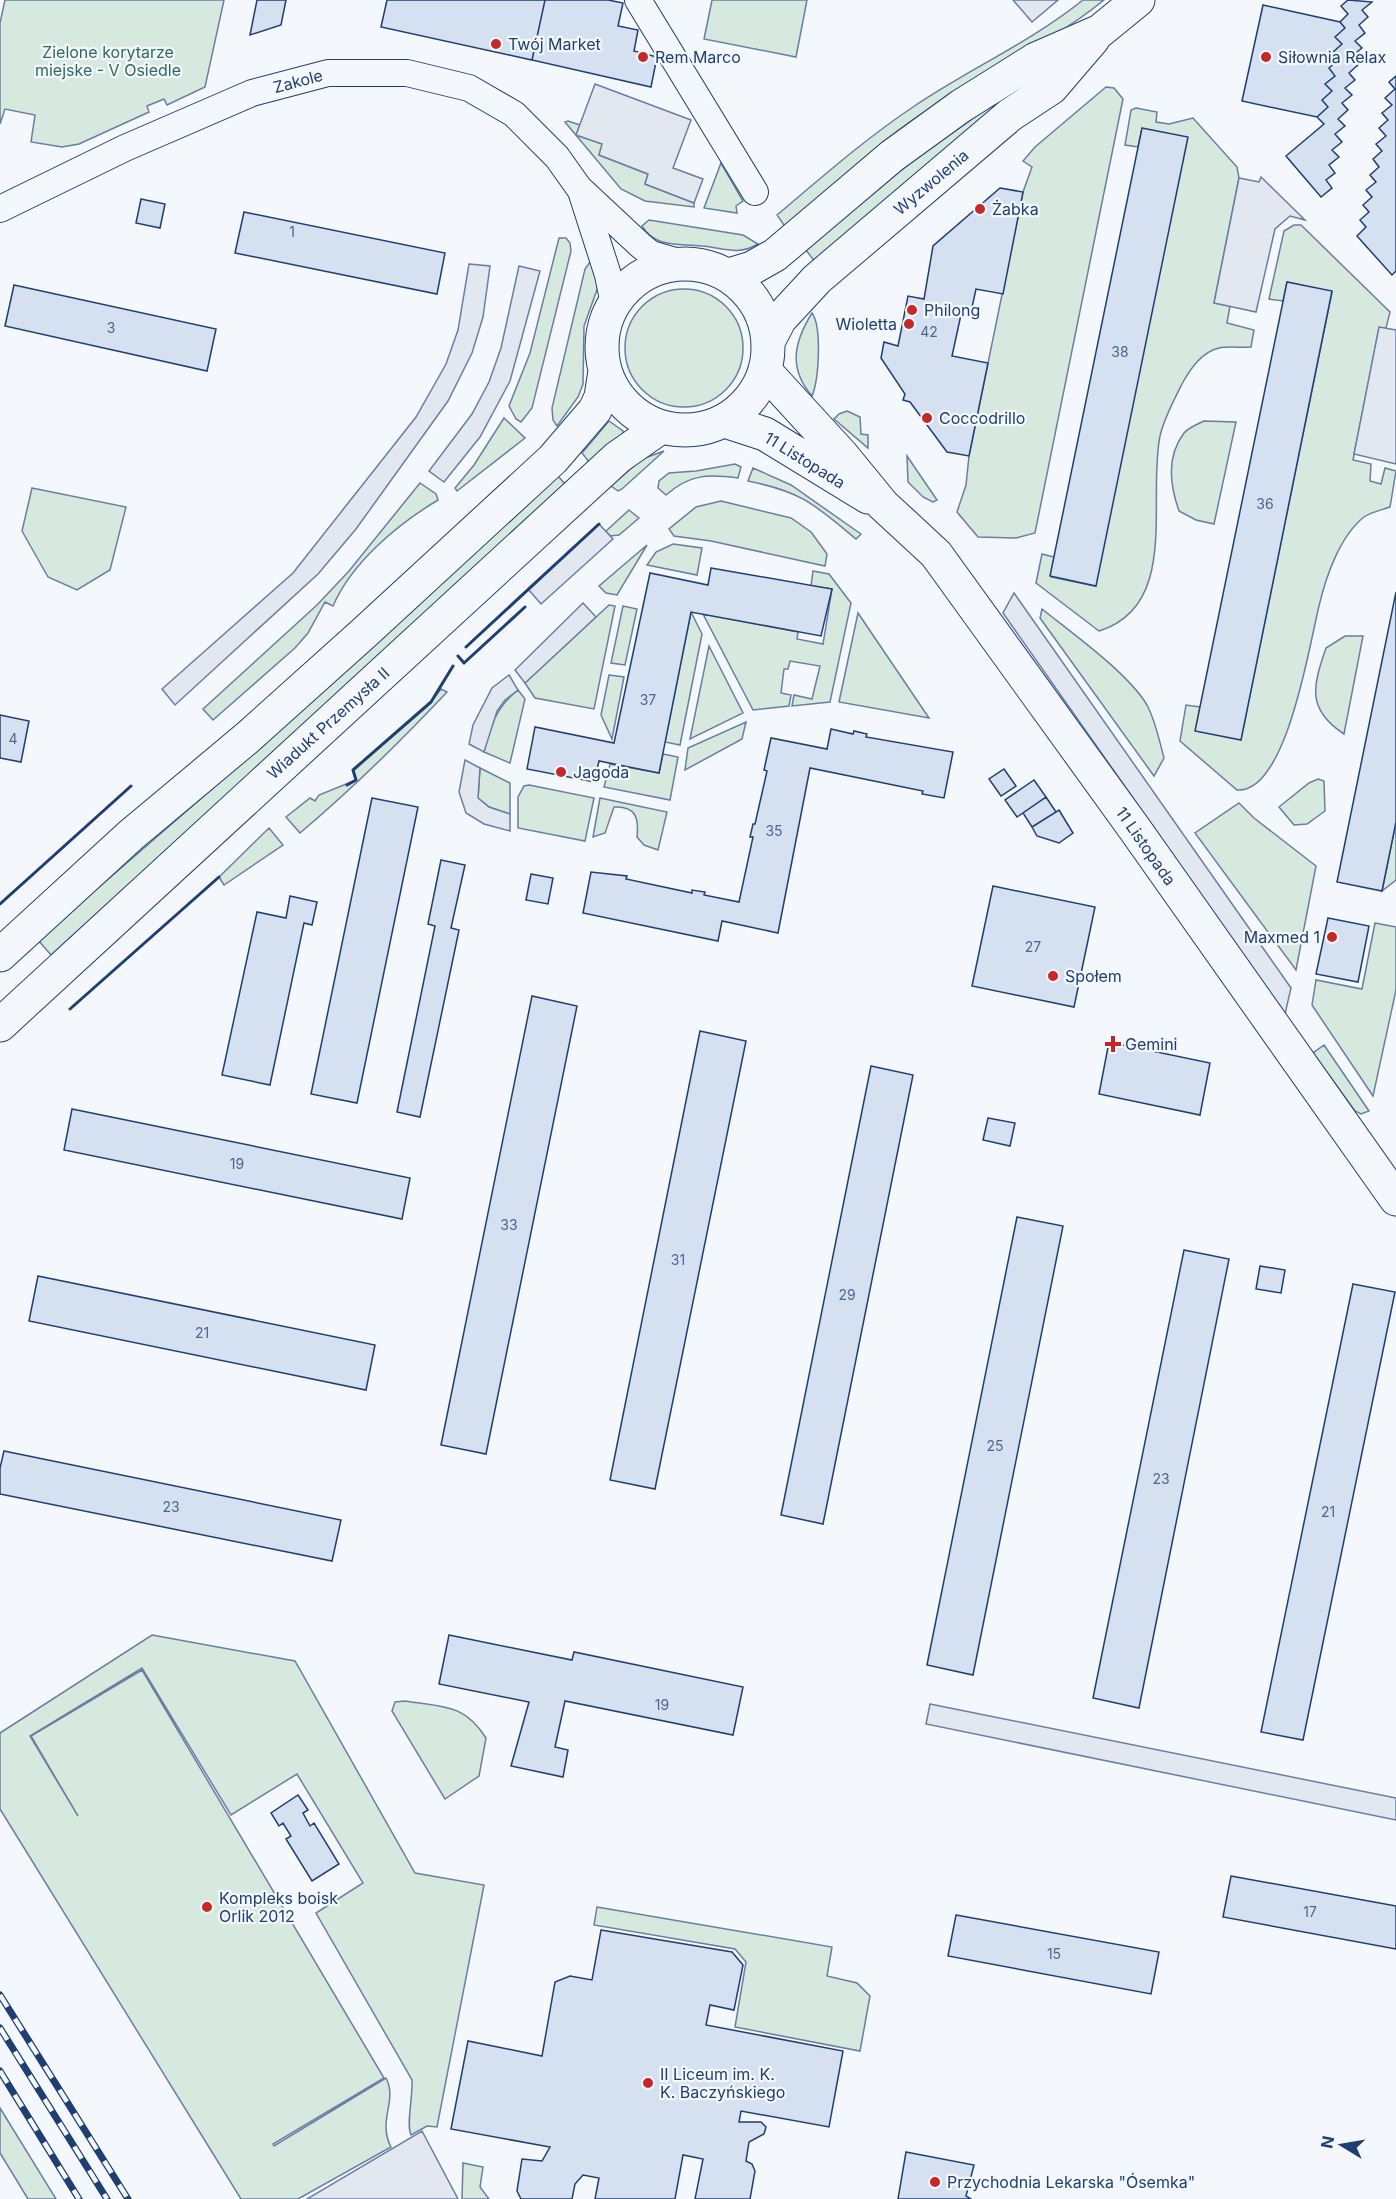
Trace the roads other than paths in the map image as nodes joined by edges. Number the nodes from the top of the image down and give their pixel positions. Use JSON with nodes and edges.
{"nodes":[{"id":1,"x":638,"y":0,"type":"edge"},
{"id":2,"x":1138,"y":0,"type":"edge"},
{"id":3,"x":1100,"y":31,"type":"junction"},
{"id":4,"x":579,"y":188,"type":"junction"},
{"id":5,"x":755,"y":192,"type":"dead end"},
{"id":6,"x":0,"y":209,"type":"edge"},
{"id":7,"x":682,"y":263,"type":"junction"},
{"id":8,"x":729,"y":275,"type":"junction"},
{"id":9,"x":614,"y":304,"type":"junction"},
{"id":10,"x":767,"y":356,"type":"junction"},
{"id":11,"x":605,"y":371,"type":"junction"},
{"id":12,"x":725,"y":421,"type":"junction"},
{"id":13,"x":661,"y":427,"type":"junction"},
{"id":14,"x":883,"y":505,"type":"junction"},
{"id":15,"x":6,"y":949,"type":"edge"},
{"id":16,"x":0,"y":1025,"type":"edge"},
{"id":17,"x":1396,"y":1199,"type":"edge"}],
"edges":[{"from":1,"to":5,"type":"street"},
{"from":2,"to":3,"type":"main road","name":"Wyzwolenia"},
{"from":3,"to":8,"type":"main road","name":"Wyzwolenia"},
{"from":3,"to":10,"type":"main road","name":"Wyzwolenia"},
{"from":4,"to":6,"type":"street","name":"Zakole"},
{"from":4,"to":7,"type":"street","name":"Zakole"},
{"from":4,"to":9,"type":"street","name":"Zakole"},
{"from":7,"to":8,"type":"main road"},
{"from":7,"to":9,"type":"main road"},
{"from":8,"to":10,"type":"main road"},
{"from":9,"to":11,"type":"main road"},
{"from":10,"to":12,"type":"main road"},
{"from":10,"to":14,"type":"main road","name":"11 Listopada"},
{"from":11,"to":13,"type":"main road"},
{"from":11,"to":15,"type":"main road"},
{"from":12,"to":13,"type":"main road"},
{"from":12,"to":14,"type":"main road","name":"11 Listopada"},
{"from":13,"to":16,"type":"main road","name":"Wiadukt Przemysła II"},
{"from":14,"to":17,"type":"main road","name":"11 Listopada"}]}
